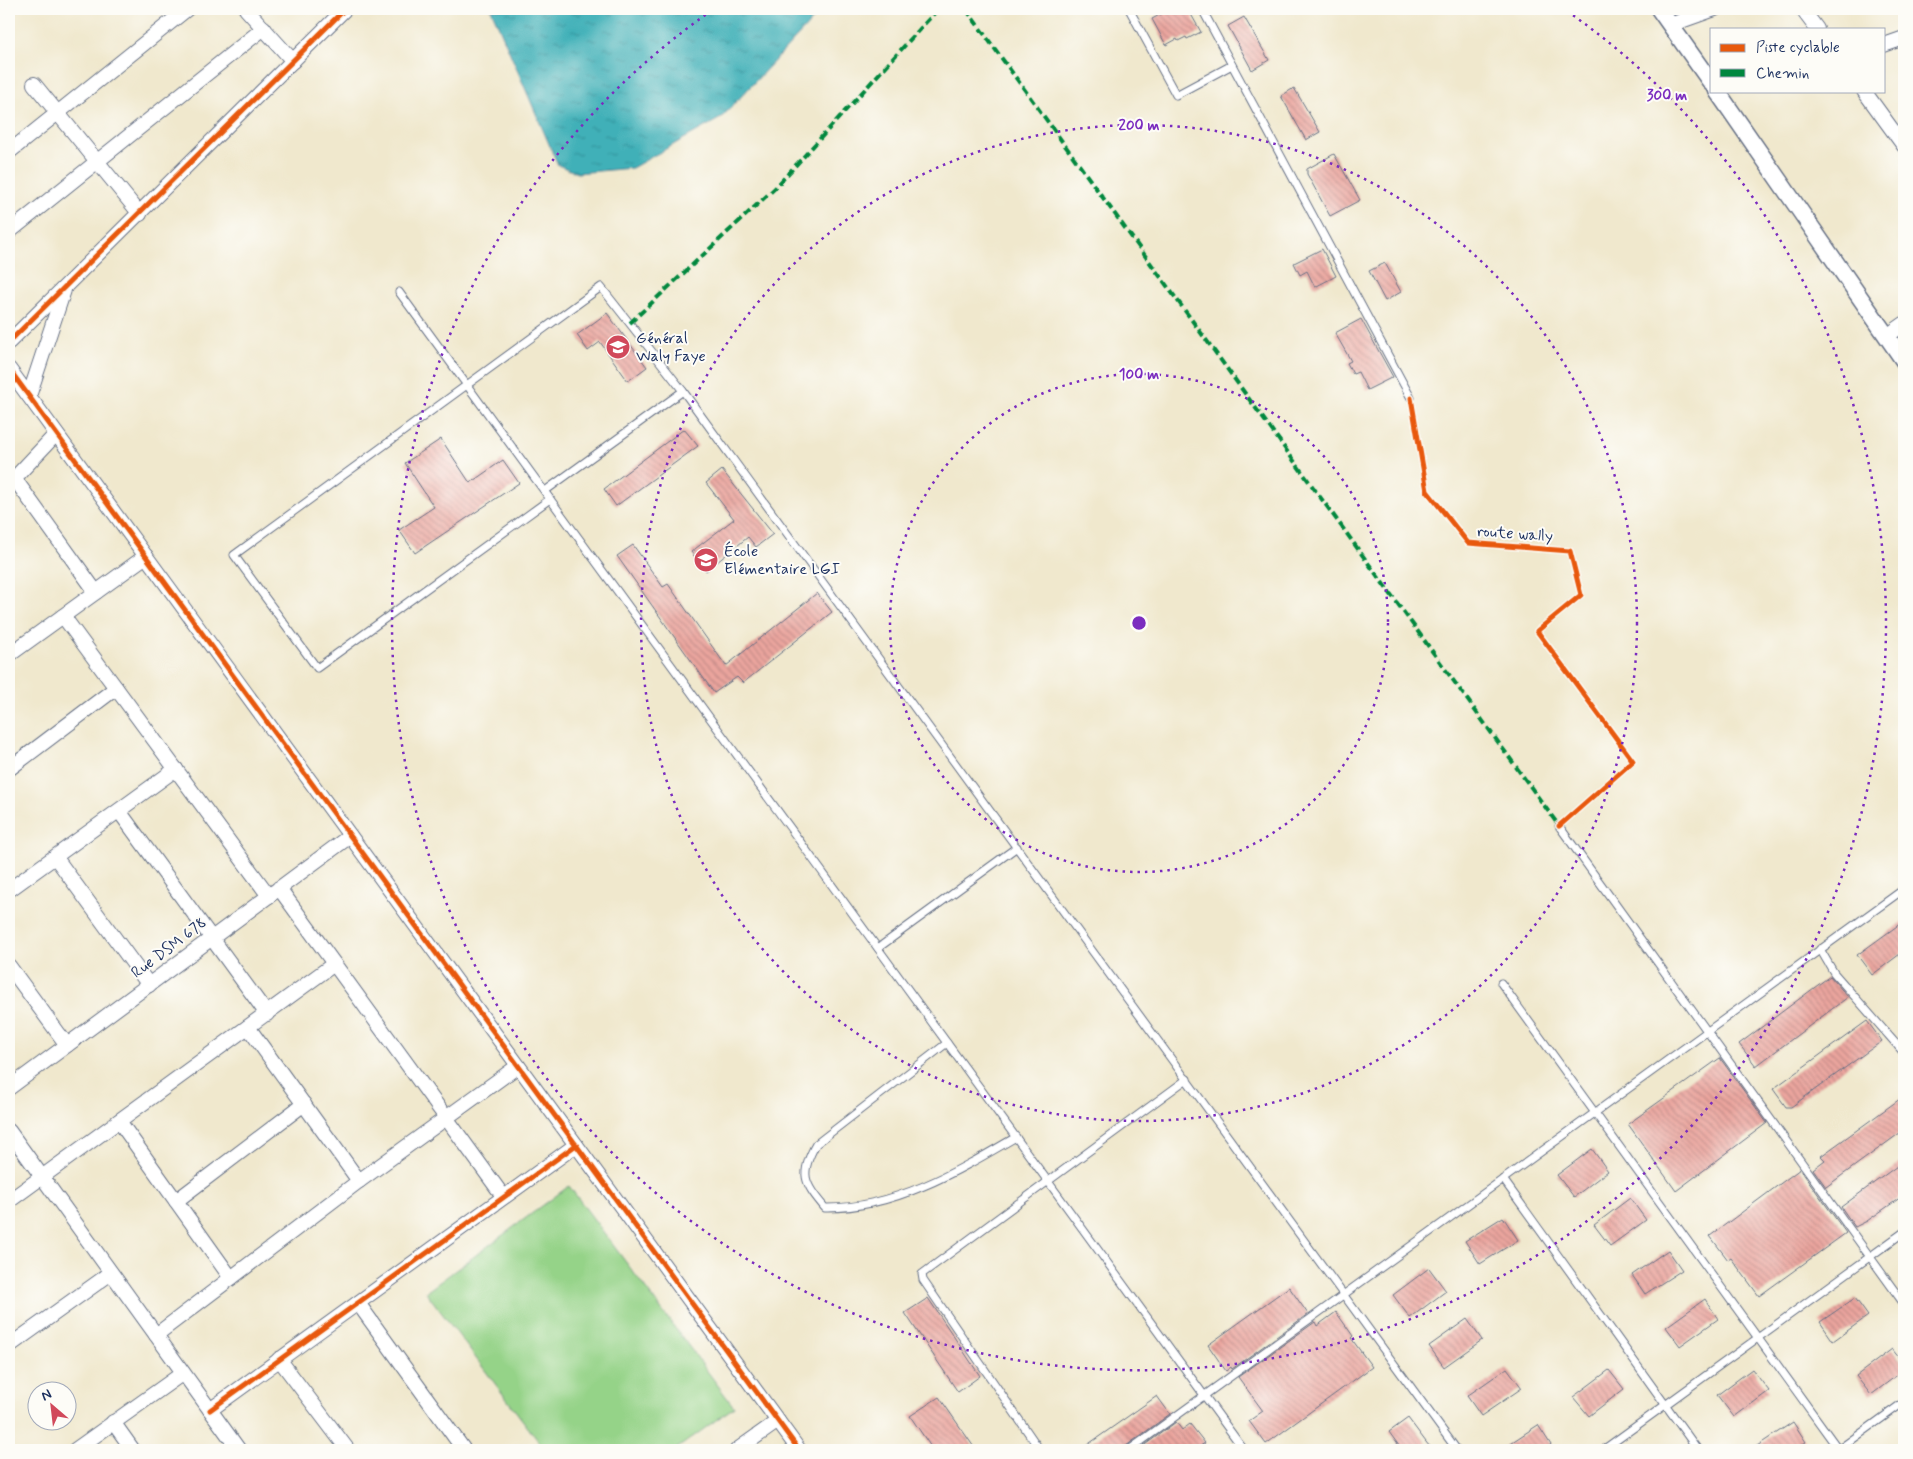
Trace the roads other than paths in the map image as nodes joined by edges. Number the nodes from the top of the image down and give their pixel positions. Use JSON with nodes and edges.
{"nodes":[{"id":1,"x":186,"y":9,"type":"edge"},
{"id":2,"x":246,"y":9,"type":"edge"},
{"id":3,"x":345,"y":9,"type":"edge"},
{"id":4,"x":1129,"y":9,"type":"edge"},
{"id":5,"x":1202,"y":9,"type":"edge"},
{"id":6,"x":1659,"y":9,"type":"edge"},
{"id":7,"x":1715,"y":9,"type":"edge"},
{"id":8,"x":1802,"y":9,"type":"edge"},
{"id":9,"x":1670,"y":25,"type":"junction"},
{"id":10,"x":264,"y":28,"type":"junction"},
{"id":11,"x":1816,"y":28,"type":"edge"},
{"id":12,"x":1904,"y":38,"type":"edge"},
{"id":13,"x":1886,"y":44,"type":"edge"},
{"id":14,"x":293,"y":61,"type":"junction"},
{"id":15,"x":1232,"y":65,"type":"junction"},
{"id":16,"x":1710,"y":81,"type":"edge"},
{"id":17,"x":34,"y":84,"type":"dead end"},
{"id":18,"x":1718,"y":92,"type":"edge"},
{"id":19,"x":1865,"y":92,"type":"edge"},
{"id":20,"x":57,"y":113,"type":"junction"},
{"id":21,"x":1904,"y":146,"type":"edge"},
{"id":22,"x":9,"y":152,"type":"edge"},
{"id":23,"x":98,"y":161,"type":"junction"},
{"id":24,"x":140,"y":214,"type":"junction"},
{"id":25,"x":9,"y":232,"type":"edge"},
{"id":26,"x":65,"y":287,"type":"junction"},
{"id":27,"x":399,"y":292,"type":"dead end"},
{"id":28,"x":1904,"y":324,"type":"edge"},
{"id":29,"x":11,"y":334,"type":"edge"},
{"id":30,"x":1887,"y":336,"type":"junction"},
{"id":31,"x":1904,"y":360,"type":"edge"},
{"id":32,"x":9,"y":369,"type":"edge"},
{"id":33,"x":467,"y":385,"type":"junction"},
{"id":34,"x":683,"y":391,"type":"junction"},
{"id":35,"x":29,"y":396,"type":"junction"},
{"id":36,"x":1411,"y":398,"type":"road end"},
{"id":37,"x":56,"y":434,"type":"junction"},
{"id":38,"x":11,"y":481,"type":"edge"},
{"id":39,"x":545,"y":491,"type":"junction"},
{"id":40,"x":550,"y":499,"type":"junction"},
{"id":41,"x":146,"y":556,"type":"junction"},
{"id":42,"x":96,"y":592,"type":"junction"},
{"id":43,"x":63,"y":616,"type":"junction"},
{"id":44,"x":9,"y":654,"type":"edge"},
{"id":45,"x":116,"y":688,"type":"junction"},
{"id":46,"x":9,"y":769,"type":"edge"},
{"id":47,"x":176,"y":769,"type":"junction"},
{"id":48,"x":119,"y":812,"type":"junction"},
{"id":49,"x":1559,"y":826,"type":"road end"},
{"id":50,"x":350,"y":836,"type":"junction"},
{"id":51,"x":1017,"y":847,"type":"junction"},
{"id":52,"x":56,"y":858,"type":"junction"},
{"id":53,"x":1904,"y":889,"type":"edge"},
{"id":54,"x":9,"y":890,"type":"edge"},
{"id":55,"x":274,"y":892,"type":"junction"},
{"id":56,"x":212,"y":938,"type":"junction"},
{"id":57,"x":878,"y":948,"type":"junction"},
{"id":58,"x":1820,"y":949,"type":"junction"},
{"id":59,"x":334,"y":964,"type":"junction"},
{"id":60,"x":9,"y":966,"type":"edge"},
{"id":61,"x":1502,"y":982,"type":"dead end"},
{"id":62,"x":149,"y":986,"type":"junction"},
{"id":63,"x":267,"y":1014,"type":"junction"},
{"id":64,"x":248,"y":1027,"type":"junction"},
{"id":65,"x":1707,"y":1031,"type":"junction"},
{"id":66,"x":947,"y":1043,"type":"junction"},
{"id":67,"x":67,"y":1045,"type":"junction"},
{"id":68,"x":1904,"y":1053,"type":"edge"},
{"id":69,"x":518,"y":1066,"type":"junction"},
{"id":70,"x":1187,"y":1080,"type":"junction"},
{"id":71,"x":9,"y":1088,"type":"edge"},
{"id":72,"x":304,"y":1104,"type":"junction"},
{"id":73,"x":1595,"y":1112,"type":"junction"},
{"id":74,"x":446,"y":1118,"type":"junction"},
{"id":75,"x":119,"y":1121,"type":"junction"},
{"id":76,"x":9,"y":1131,"type":"edge"},
{"id":77,"x":1016,"y":1137,"type":"junction"},
{"id":78,"x":576,"y":1145,"type":"junction"},
{"id":79,"x":42,"y":1177,"type":"junction"},
{"id":80,"x":1503,"y":1179,"type":"junction"},
{"id":81,"x":359,"y":1181,"type":"junction"},
{"id":82,"x":1049,"y":1183,"type":"junction"},
{"id":83,"x":503,"y":1196,"type":"junction"},
{"id":84,"x":9,"y":1201,"type":"edge"},
{"id":85,"x":176,"y":1201,"type":"junction"},
{"id":86,"x":1904,"y":1232,"type":"edge"},
{"id":87,"x":1870,"y":1256,"type":"junction"},
{"id":88,"x":111,"y":1273,"type":"junction"},
{"id":89,"x":231,"y":1278,"type":"junction"},
{"id":90,"x":1344,"y":1294,"type":"junction"},
{"id":91,"x":358,"y":1303,"type":"junction"},
{"id":92,"x":1904,"y":1304,"type":"edge"},
{"id":93,"x":156,"y":1335,"type":"junction"},
{"id":94,"x":1758,"y":1338,"type":"junction"},
{"id":95,"x":9,"y":1346,"type":"edge"},
{"id":96,"x":279,"y":1359,"type":"junction"},
{"id":97,"x":183,"y":1373,"type":"junction"},
{"id":98,"x":1204,"y":1396,"type":"junction"},
{"id":99,"x":1904,"y":1402,"type":"edge"},
{"id":100,"x":1666,"y":1405,"type":"junction"},
{"id":101,"x":210,"y":1410,"type":"junction"},
{"id":102,"x":778,"y":1421,"type":"junction"},
{"id":103,"x":113,"y":1422,"type":"junction"},
{"id":104,"x":75,"y":1450,"type":"edge"},
{"id":105,"x":133,"y":1450,"type":"edge"},
{"id":106,"x":239,"y":1450,"type":"edge"},
{"id":107,"x":348,"y":1450,"type":"edge"},
{"id":108,"x":464,"y":1450,"type":"edge"},
{"id":109,"x":737,"y":1450,"type":"edge"},
{"id":110,"x":799,"y":1450,"type":"edge"},
{"id":111,"x":1040,"y":1450,"type":"edge"},
{"id":112,"x":1128,"y":1450,"type":"edge"},
{"id":113,"x":1244,"y":1450,"type":"edge"},
{"id":114,"x":1456,"y":1450,"type":"edge"},
{"id":115,"x":1603,"y":1450,"type":"edge"},
{"id":116,"x":1698,"y":1450,"type":"edge"},
{"id":117,"x":1839,"y":1450,"type":"edge"}],
"edges":[{"from":1,"to":20,"type":"street"},
{"from":2,"to":10,"type":"street"},
{"from":3,"to":14,"type":"street"},
{"from":4,"to":15,"type":"lane"},
{"from":5,"to":15,"type":"lane"},
{"from":6,"to":9,"type":"street"},
{"from":7,"to":9,"type":"street"},
{"from":8,"to":11,"type":"street"},
{"from":9,"to":16,"type":"street"},
{"from":10,"to":14,"type":"street"},
{"from":10,"to":23,"type":"street"},
{"from":12,"to":13,"type":"street"},
{"from":14,"to":24,"type":"street"},
{"from":15,"to":36,"type":"lane"},
{"from":17,"to":20,"type":"street"},
{"from":18,"to":30,"type":"street"},
{"from":19,"to":21,"type":"street"},
{"from":20,"to":22,"type":"street"},
{"from":20,"to":23,"type":"street"},
{"from":23,"to":24,"type":"street"},
{"from":23,"to":25,"type":"street"},
{"from":24,"to":26,"type":"street"},
{"from":26,"to":29,"type":"street"},
{"from":26,"to":35,"type":"street"},
{"from":27,"to":33,"type":"lane"},
{"from":28,"to":30,"type":"street"},
{"from":30,"to":31,"type":"street"},
{"from":32,"to":35,"type":"street"},
{"from":33,"to":34,"type":"lane"},
{"from":33,"to":39,"type":"lane"},
{"from":33,"to":40,"type":"lane"},
{"from":34,"to":39,"type":"lane"},
{"from":34,"to":51,"type":"lane"},
{"from":35,"to":37,"type":"street"},
{"from":37,"to":38,"type":"street"},
{"from":37,"to":41,"type":"street"},
{"from":38,"to":42,"type":"street"},
{"from":39,"to":40,"type":"lane"},
{"from":40,"to":57,"type":"lane"},
{"from":41,"to":42,"type":"street"},
{"from":41,"to":50,"type":"street"},
{"from":42,"to":43,"type":"street"},
{"from":43,"to":44,"type":"street"},
{"from":43,"to":45,"type":"street"},
{"from":45,"to":46,"type":"street"},
{"from":45,"to":47,"type":"street"},
{"from":47,"to":48,"type":"street"},
{"from":47,"to":55,"type":"street"},
{"from":48,"to":52,"type":"street"},
{"from":48,"to":56,"type":"street"},
{"from":49,"to":65,"type":"lane"},
{"from":50,"to":55,"type":"street","name":"Rue DSM 678"},
{"from":50,"to":69,"type":"street"},
{"from":51,"to":57,"type":"lane"},
{"from":51,"to":70,"type":"lane"},
{"from":52,"to":54,"type":"street"},
{"from":52,"to":62,"type":"street"},
{"from":53,"to":58,"type":"lane"},
{"from":55,"to":56,"type":"street","name":"Rue DSM 678"},
{"from":55,"to":59,"type":"street"},
{"from":56,"to":62,"type":"street","name":"Rue DSM 678"},
{"from":56,"to":63,"type":"street"},
{"from":57,"to":66,"type":"lane"},
{"from":58,"to":65,"type":"lane"},
{"from":58,"to":68,"type":"lane"},
{"from":59,"to":63,"type":"street"},
{"from":59,"to":74,"type":"street"},
{"from":60,"to":67,"type":"street"},
{"from":61,"to":73,"type":"lane"},
{"from":62,"to":67,"type":"street","name":"Rue DSM 678"},
{"from":63,"to":64,"type":"street"},
{"from":64,"to":72,"type":"street"},
{"from":64,"to":75,"type":"street"},
{"from":65,"to":73,"type":"lane"},
{"from":65,"to":87,"type":"lane"},
{"from":66,"to":77,"type":"lane"},
{"from":66,"to":77,"type":"lane"},
{"from":67,"to":71,"type":"street","name":"Rue DSM 678"},
{"from":69,"to":74,"type":"street"},
{"from":69,"to":78,"type":"street"},
{"from":70,"to":82,"type":"lane"},
{"from":70,"to":90,"type":"lane"},
{"from":72,"to":81,"type":"street"},
{"from":72,"to":85,"type":"street"},
{"from":73,"to":80,"type":"lane"},
{"from":73,"to":94,"type":"lane"},
{"from":74,"to":81,"type":"street"},
{"from":74,"to":83,"type":"street"},
{"from":75,"to":79,"type":"street"},
{"from":75,"to":85,"type":"street"},
{"from":76,"to":79,"type":"street"},
{"from":77,"to":82,"type":"lane"},
{"from":78,"to":83,"type":"street"},
{"from":78,"to":102,"type":"street"},
{"from":79,"to":84,"type":"street"},
{"from":79,"to":88,"type":"street"},
{"from":80,"to":90,"type":"lane"},
{"from":80,"to":100,"type":"lane"},
{"from":81,"to":89,"type":"street"},
{"from":82,"to":98,"type":"lane"},
{"from":82,"to":111,"type":"lane"},
{"from":83,"to":91,"type":"street"},
{"from":85,"to":89,"type":"street"},
{"from":86,"to":87,"type":"lane"},
{"from":87,"to":92,"type":"lane"},
{"from":87,"to":94,"type":"lane"},
{"from":88,"to":93,"type":"street"},
{"from":88,"to":95,"type":"street"},
{"from":89,"to":93,"type":"street"},
{"from":90,"to":98,"type":"lane"},
{"from":90,"to":114,"type":"lane"},
{"from":91,"to":96,"type":"street"},
{"from":91,"to":108,"type":"street"},
{"from":93,"to":97,"type":"street"},
{"from":94,"to":100,"type":"lane"},
{"from":94,"to":117,"type":"lane"},
{"from":96,"to":101,"type":"street"},
{"from":96,"to":107,"type":"street"},
{"from":97,"to":101,"type":"street"},
{"from":97,"to":103,"type":"street"},
{"from":98,"to":112,"type":"lane"},
{"from":98,"to":113,"type":"lane"},
{"from":99,"to":117,"type":"lane"},
{"from":100,"to":115,"type":"lane"},
{"from":100,"to":116,"type":"lane"},
{"from":101,"to":106,"type":"street"},
{"from":102,"to":109,"type":"street"},
{"from":102,"to":110,"type":"street"},
{"from":103,"to":104,"type":"street"},
{"from":103,"to":105,"type":"street"}]}
